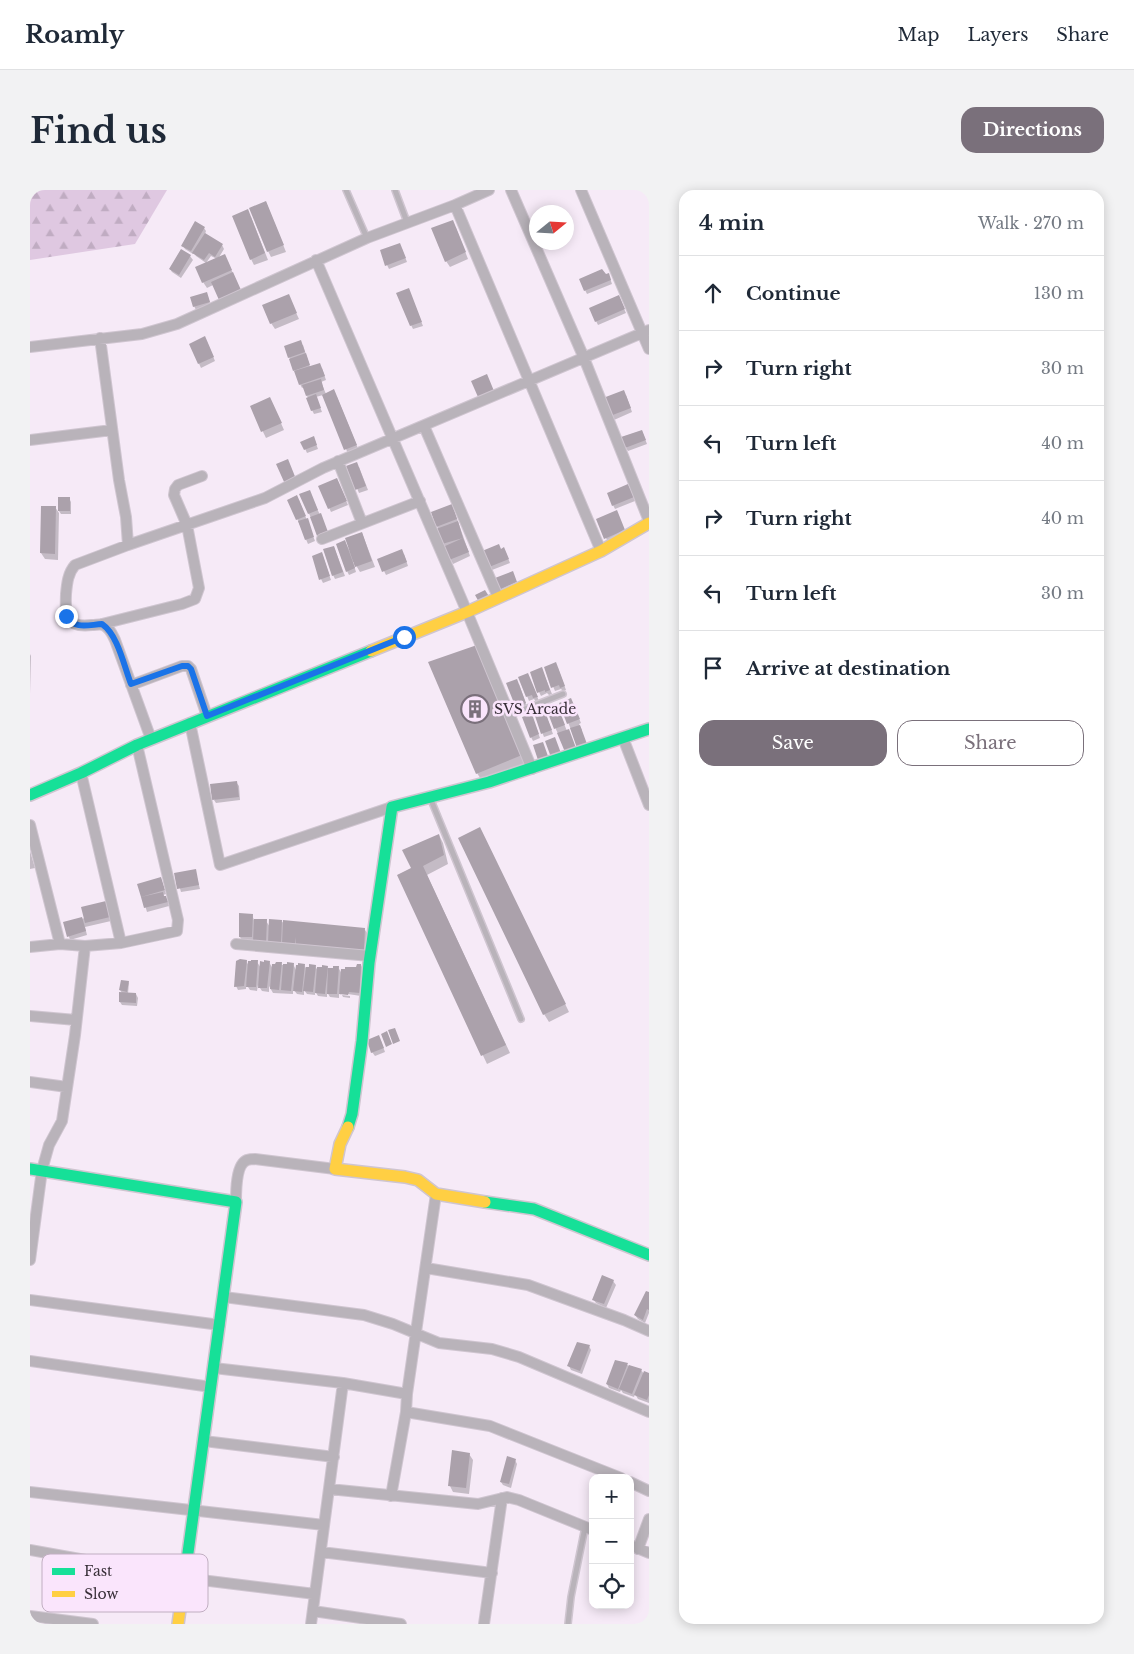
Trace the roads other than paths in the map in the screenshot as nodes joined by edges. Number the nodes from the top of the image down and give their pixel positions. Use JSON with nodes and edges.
{"nodes":[{"id":1,"x":346,"y":190,"type":"edge"},
{"id":2,"x":395,"y":190,"type":"edge"},
{"id":3,"x":489,"y":190,"type":"edge"},
{"id":4,"x":511,"y":190,"type":"edge"},
{"id":5,"x":581,"y":190,"type":"edge"},
{"id":6,"x":472,"y":193,"type":"edge"},
{"id":7,"x":455,"y":205,"type":"junction"},
{"id":8,"x":407,"y":222,"type":"junction"},
{"id":9,"x":367,"y":238,"type":"junction"},
{"id":10,"x":316,"y":260,"type":"junction"},
{"id":11,"x":646,"y":331,"type":"edge"},
{"id":12,"x":100,"y":338,"type":"junction"},
{"id":13,"x":30,"y":347,"type":"edge"},
{"id":14,"x":649,"y":349,"type":"edge"},
{"id":15,"x":584,"y":358,"type":"junction"},
{"id":16,"x":528,"y":382,"type":"junction"},
{"id":17,"x":424,"y":426,"type":"junction"},
{"id":18,"x":112,"y":430,"type":"junction"},
{"id":19,"x":392,"y":439,"type":"junction"},
{"id":20,"x":30,"y":440,"type":"edge"},
{"id":21,"x":338,"y":461,"type":"junction"},
{"id":22,"x":202,"y":476,"type":"dead end"},
{"id":23,"x":420,"y":501,"type":"junction"},
{"id":24,"x":649,"y":522,"type":"edge"},
{"id":25,"x":362,"y":523,"type":"junction"},
{"id":26,"x":187,"y":525,"type":"junction"},
{"id":27,"x":322,"y":539,"type":"dead end"},
{"id":28,"x":128,"y":545,"type":"junction"},
{"id":29,"x":601,"y":551,"type":"junction"},
{"id":30,"x":498,"y":598,"type":"junction"},
{"id":31,"x":467,"y":612,"type":"junction"},
{"id":32,"x":102,"y":624,"type":"junction"},
{"id":33,"x":131,"y":684,"type":"junction"},
{"id":34,"x":563,"y":694,"type":"dead end"},
{"id":35,"x":510,"y":715,"type":"junction"},
{"id":36,"x":207,"y":716,"type":"junction"},
{"id":37,"x":190,"y":723,"type":"junction"},
{"id":38,"x":649,"y":730,"type":"edge"},
{"id":39,"x":623,"y":738,"type":"junction"},
{"id":40,"x":151,"y":739,"type":"junction"},
{"id":41,"x":137,"y":745,"type":"junction"},
{"id":42,"x":532,"y":769,"type":"junction"},
{"id":43,"x":81,"y":773,"type":"junction"},
{"id":44,"x":30,"y":795,"type":"edge"},
{"id":45,"x":430,"y":799,"type":"junction"},
{"id":46,"x":649,"y":805,"type":"edge"},
{"id":47,"x":392,"y":807,"type":"junction"},
{"id":48,"x":30,"y":825,"type":"edge"},
{"id":49,"x":121,"y":943,"type":"junction"},
{"id":50,"x":60,"y":944,"type":"junction"},
{"id":51,"x":236,"y":944,"type":"dead end"},
{"id":52,"x":85,"y":946,"type":"junction"},
{"id":53,"x":30,"y":947,"type":"edge"},
{"id":54,"x":370,"y":956,"type":"junction"},
{"id":55,"x":30,"y":1016,"type":"edge"},
{"id":56,"x":521,"y":1019,"type":"dead end"},
{"id":57,"x":76,"y":1020,"type":"junction"},
{"id":58,"x":30,"y":1082,"type":"edge"},
{"id":59,"x":67,"y":1087,"type":"junction"},
{"id":60,"x":335,"y":1169,"type":"junction"},
{"id":61,"x":36,"y":1170,"type":"edge"},
{"id":62,"x":436,"y":1194,"type":"junction"},
{"id":63,"x":236,"y":1202,"type":"junction"},
{"id":64,"x":32,"y":1237,"type":"edge"},
{"id":65,"x":649,"y":1255,"type":"edge"},
{"id":66,"x":30,"y":1260,"type":"edge"},
{"id":67,"x":426,"y":1268,"type":"junction"},
{"id":68,"x":224,"y":1297,"type":"junction"},
{"id":69,"x":30,"y":1300,"type":"edge"},
{"id":70,"x":220,"y":1325,"type":"junction"},
{"id":71,"x":649,"y":1331,"type":"edge"},
{"id":72,"x":416,"y":1333,"type":"junction"},
{"id":73,"x":30,"y":1361,"type":"edge"},
{"id":74,"x":214,"y":1368,"type":"junction"},
{"id":75,"x":343,"y":1383,"type":"junction"},
{"id":76,"x":211,"y":1387,"type":"junction"},
{"id":77,"x":407,"y":1394,"type":"junction"},
{"id":78,"x":406,"y":1412,"type":"junction"},
{"id":79,"x":649,"y":1412,"type":"edge"},
{"id":80,"x":204,"y":1441,"type":"junction"},
{"id":81,"x":334,"y":1456,"type":"junction"},
{"id":82,"x":611,"y":1474,"type":"edge"},
{"id":83,"x":634,"y":1484,"type":"edge"},
{"id":84,"x":329,"y":1489,"type":"junction"},
{"id":85,"x":649,"y":1491,"type":"edge"},
{"id":86,"x":30,"y":1492,"type":"edge"},
{"id":87,"x":391,"y":1496,"type":"junction"},
{"id":88,"x":502,"y":1498,"type":"junction"},
{"id":89,"x":194,"y":1510,"type":"junction"},
{"id":90,"x":649,"y":1519,"type":"edge"},
{"id":91,"x":324,"y":1525,"type":"junction"},
{"id":92,"x":589,"y":1529,"type":"edge"},
{"id":93,"x":634,"y":1547,"type":"edge"},
{"id":94,"x":30,"y":1550,"type":"edge"},
{"id":95,"x":321,"y":1552,"type":"junction"},
{"id":96,"x":649,"y":1553,"type":"edge"},
{"id":97,"x":52,"y":1554,"type":"edge"},
{"id":98,"x":188,"y":1554,"type":"edge"},
{"id":99,"x":492,"y":1573,"type":"junction"},
{"id":100,"x":208,"y":1581,"type":"edge"},
{"id":101,"x":316,"y":1594,"type":"junction"},
{"id":102,"x":313,"y":1611,"type":"junction"},
{"id":103,"x":30,"y":1616,"type":"edge"},
{"id":104,"x":93,"y":1624,"type":"edge"},
{"id":105,"x":312,"y":1624,"type":"edge"},
{"id":106,"x":401,"y":1624,"type":"edge"},
{"id":107,"x":484,"y":1624,"type":"edge"},
{"id":108,"x":568,"y":1624,"type":"edge"}],
"edges":[{"from":1,"to":9,"type":"lane"},
{"from":2,"to":8,"type":"lane"},
{"from":3,"to":6,"type":"street"},
{"from":4,"to":15,"type":"street"},
{"from":5,"to":11,"type":"street"},
{"from":6,"to":7,"type":"street"},
{"from":7,"to":8,"type":"street"},
{"from":7,"to":16,"type":"street"},
{"from":8,"to":9,"type":"street"},
{"from":9,"to":10,"type":"street"},
{"from":10,"to":12,"type":"street"},
{"from":10,"to":19,"type":"street"},
{"from":11,"to":14,"type":"street"},
{"from":11,"to":15,"type":"street"},
{"from":12,"to":13,"type":"street"},
{"from":12,"to":18,"type":"street"},
{"from":15,"to":16,"type":"street"},
{"from":15,"to":24,"type":"street"},
{"from":16,"to":17,"type":"street"},
{"from":16,"to":29,"type":"street"},
{"from":17,"to":19,"type":"street"},
{"from":17,"to":30,"type":"street"},
{"from":18,"to":20,"type":"street"},
{"from":18,"to":28,"type":"street"},
{"from":19,"to":21,"type":"street"},
{"from":19,"to":23,"type":"street"},
{"from":21,"to":25,"type":"street"},
{"from":21,"to":26,"type":"street"},
{"from":22,"to":26,"type":"street"},
{"from":23,"to":25,"type":"street"},
{"from":23,"to":31,"type":"street"},
{"from":24,"to":29,"type":"street"},
{"from":25,"to":27,"type":"street"},
{"from":26,"to":28,"type":"street"},
{"from":26,"to":32,"type":"street"},
{"from":28,"to":32,"type":"street"},
{"from":29,"to":30,"type":"street"},
{"from":30,"to":31,"type":"street"},
{"from":31,"to":35,"type":"street"},
{"from":31,"to":36,"type":"street"},
{"from":32,"to":33,"type":"street"},
{"from":33,"to":36,"type":"street"},
{"from":33,"to":40,"type":"street"},
{"from":34,"to":35,"type":"lane"},
{"from":35,"to":42,"type":"street"},
{"from":36,"to":37,"type":"street"},
{"from":37,"to":40,"type":"street"},
{"from":37,"to":47,"type":"street"},
{"from":38,"to":39,"type":"street"},
{"from":39,"to":42,"type":"street"},
{"from":39,"to":46,"type":"street"},
{"from":40,"to":41,"type":"street"},
{"from":41,"to":43,"type":"street"},
{"from":41,"to":49,"type":"street"},
{"from":42,"to":45,"type":"street"},
{"from":43,"to":44,"type":"street"},
{"from":43,"to":49,"type":"street"},
{"from":45,"to":47,"type":"street"},
{"from":45,"to":56,"type":"lane"},
{"from":47,"to":54,"type":"street"},
{"from":48,"to":50,"type":"street"},
{"from":49,"to":52,"type":"street"},
{"from":50,"to":52,"type":"street"},
{"from":50,"to":53,"type":"street"},
{"from":51,"to":54,"type":"street"},
{"from":52,"to":57,"type":"street"},
{"from":54,"to":60,"type":"street"},
{"from":55,"to":57,"type":"street"},
{"from":57,"to":59,"type":"street"},
{"from":58,"to":59,"type":"street"},
{"from":59,"to":61,"type":"street"},
{"from":60,"to":62,"type":"street"},
{"from":60,"to":63,"type":"street"},
{"from":61,"to":63,"type":"street"},
{"from":61,"to":64,"type":"street"},
{"from":62,"to":65,"type":"street"},
{"from":62,"to":67,"type":"street"},
{"from":63,"to":68,"type":"street"},
{"from":64,"to":66,"type":"street"},
{"from":67,"to":71,"type":"street"},
{"from":67,"to":72,"type":"street"},
{"from":68,"to":70,"type":"street"},
{"from":68,"to":72,"type":"street"},
{"from":69,"to":70,"type":"street"},
{"from":70,"to":74,"type":"street"},
{"from":72,"to":77,"type":"street"},
{"from":72,"to":79,"type":"street"},
{"from":73,"to":76,"type":"street"},
{"from":74,"to":75,"type":"street"},
{"from":74,"to":76,"type":"street"},
{"from":75,"to":77,"type":"street"},
{"from":75,"to":81,"type":"street"},
{"from":76,"to":80,"type":"street"},
{"from":77,"to":78,"type":"street"},
{"from":78,"to":82,"type":"street"},
{"from":78,"to":87,"type":"street"},
{"from":80,"to":81,"type":"street"},
{"from":80,"to":89,"type":"street"},
{"from":81,"to":84,"type":"street"},
{"from":83,"to":85,"type":"street"},
{"from":84,"to":87,"type":"street"},
{"from":84,"to":91,"type":"street"},
{"from":86,"to":89,"type":"street"},
{"from":87,"to":88,"type":"street"},
{"from":88,"to":92,"type":"street"},
{"from":88,"to":99,"type":"street"},
{"from":89,"to":91,"type":"street"},
{"from":89,"to":98,"type":"street"},
{"from":90,"to":93,"type":"street"},
{"from":91,"to":95,"type":"street"},
{"from":92,"to":108,"type":"lane"},
{"from":93,"to":96,"type":"street"},
{"from":94,"to":97,"type":"street"},
{"from":95,"to":99,"type":"street"},
{"from":95,"to":101,"type":"street"},
{"from":99,"to":107,"type":"street"},
{"from":100,"to":101,"type":"street"},
{"from":101,"to":102,"type":"street"},
{"from":102,"to":105,"type":"street"},
{"from":102,"to":106,"type":"street"},
{"from":103,"to":104,"type":"street"}]}
